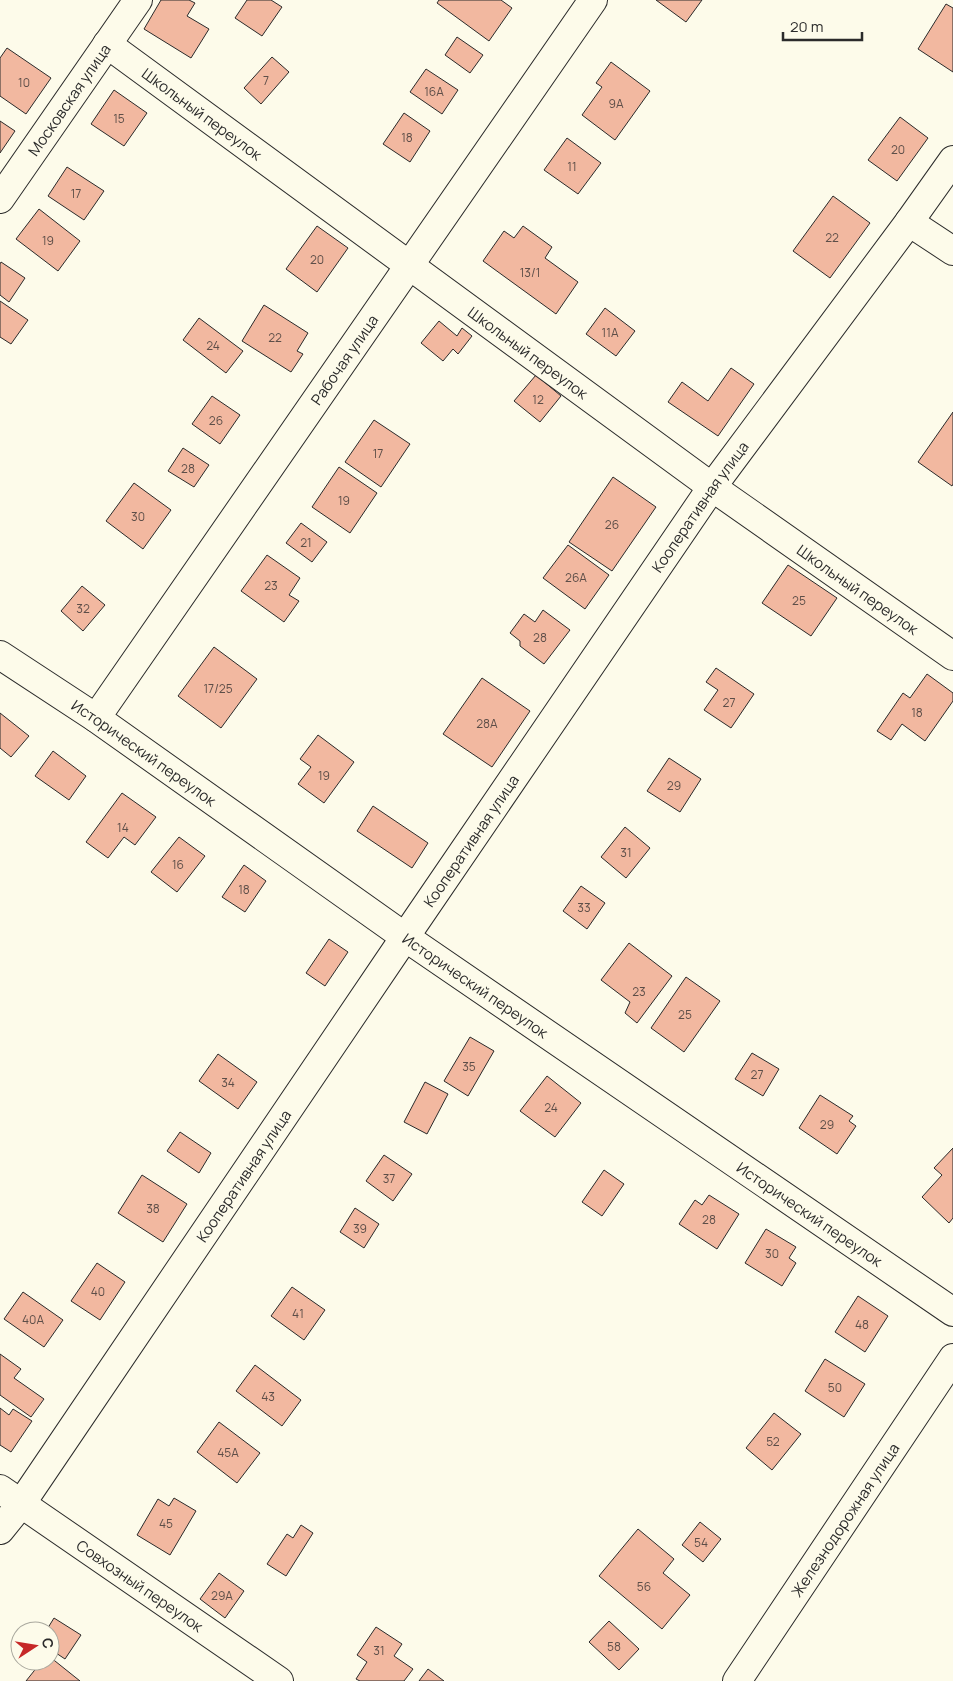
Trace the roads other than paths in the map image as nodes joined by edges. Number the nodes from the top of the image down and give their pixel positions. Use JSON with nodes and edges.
{"nodes":[{"id":1,"x":138,"y":0,"type":"edge"},
{"id":2,"x":593,"y":0,"type":"edge"},
{"id":3,"x":108,"y":44,"type":"junction"},
{"id":4,"x":953,"y":160,"type":"edge"},
{"id":5,"x":0,"y":199,"type":"edge"},
{"id":6,"x":909,"y":222,"type":"junction"},
{"id":7,"x":953,"y":251,"type":"edge"},
{"id":8,"x":410,"y":266,"type":"junction"},
{"id":9,"x":712,"y":487,"type":"junction"},
{"id":10,"x":0,"y":655,"type":"edge"},
{"id":11,"x":953,"y":656,"type":"edge"},
{"id":12,"x":96,"y":718,"type":"junction"},
{"id":13,"x":405,"y":936,"type":"junction"},
{"id":14,"x":953,"y":1312,"type":"edge"},
{"id":15,"x":953,"y":1358,"type":"edge"},
{"id":16,"x":11,"y":1496,"type":"edge"},
{"id":17,"x":0,"y":1530,"type":"edge"},
{"id":18,"x":279,"y":1681,"type":"edge"},
{"id":19,"x":737,"y":1681,"type":"edge"}],
"edges":[{"from":1,"to":3,"type":"street","name":"Московская улица"},
{"from":2,"to":8,"type":"street","name":"Рабочая улица"},
{"from":3,"to":5,"type":"street","name":"Московская улица"},
{"from":3,"to":8,"type":"street","name":"Школьный переулок"},
{"from":4,"to":6,"type":"street","name":"Кооперативная улица"},
{"from":6,"to":7,"type":"street"},
{"from":6,"to":9,"type":"street","name":"Кооперативная улица"},
{"from":8,"to":9,"type":"street","name":"Школьный переулок"},
{"from":8,"to":12,"type":"street","name":"Рабочая улица"},
{"from":9,"to":11,"type":"street","name":"Школьный переулок"},
{"from":9,"to":13,"type":"street","name":"Кооперативная улица"},
{"from":10,"to":12,"type":"street","name":"Исторический переулок"},
{"from":12,"to":13,"type":"street","name":"Исторический переулок"},
{"from":13,"to":14,"type":"street","name":"Исторический переулок"},
{"from":13,"to":16,"type":"street","name":"Кооперативная улица"},
{"from":15,"to":19,"type":"street","name":"Железнодорожная улица"},
{"from":16,"to":17,"type":"street","name":"Кооперативная улица"},
{"from":16,"to":18,"type":"street","name":"Совхозный переулок"}]}
